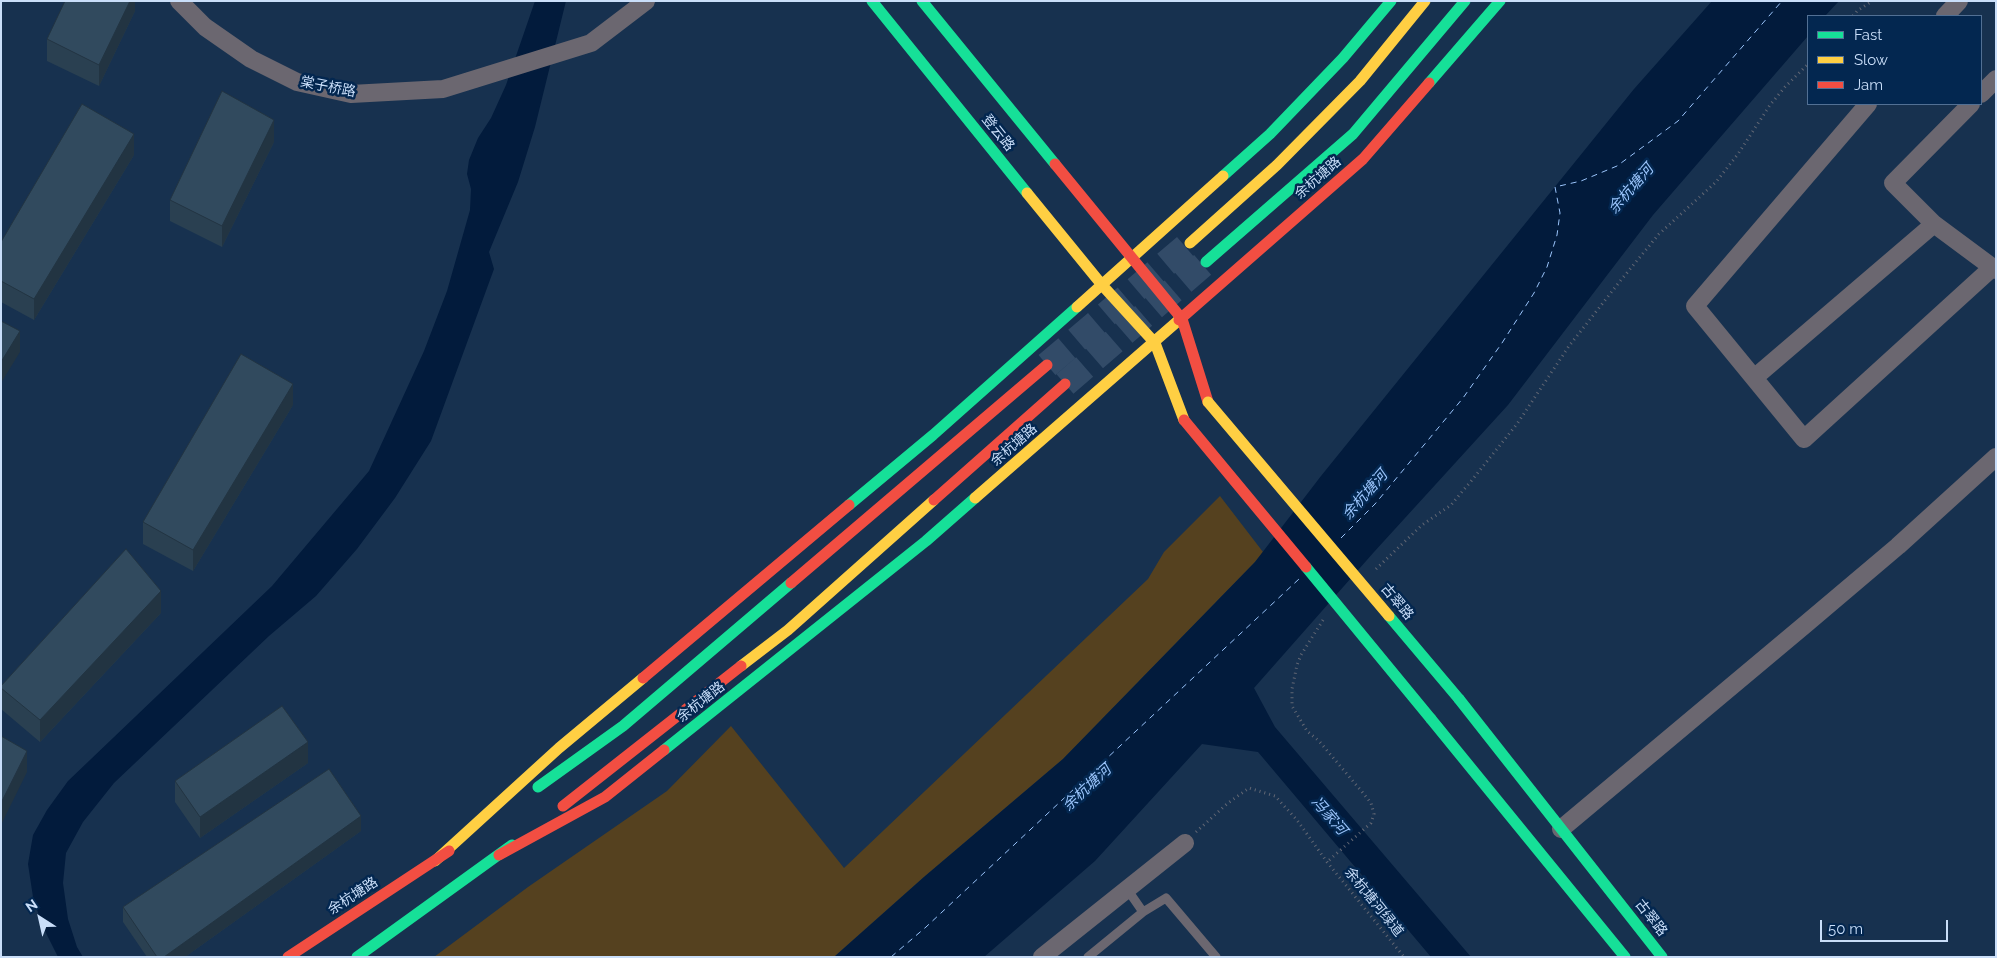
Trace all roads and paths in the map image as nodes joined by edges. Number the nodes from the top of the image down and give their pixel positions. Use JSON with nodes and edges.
{"nodes":[{"id":1,"x":179,"y":1,"type":"edge"},
{"id":2,"x":646,"y":1,"type":"edge"},
{"id":3,"x":872,"y":1,"type":"edge"},
{"id":4,"x":922,"y":1,"type":"edge"},
{"id":5,"x":1391,"y":1,"type":"edge"},
{"id":6,"x":1425,"y":1,"type":"edge"},
{"id":7,"x":1465,"y":1,"type":"edge"},
{"id":8,"x":1500,"y":1,"type":"edge"},
{"id":9,"x":1872,"y":1,"type":"edge"},
{"id":10,"x":1959,"y":1,"type":"edge"},
{"id":11,"x":1854,"y":15,"type":"edge"},
{"id":12,"x":1946,"y":15,"type":"edge"},
{"id":13,"x":1807,"y":65,"type":"edge"},
{"id":14,"x":1996,"y":79,"type":"edge"},
{"id":15,"x":1982,"y":93,"type":"edge"},
{"id":16,"x":1867,"y":105,"type":"edge"},
{"id":17,"x":1970,"y":105,"type":"edge"},
{"id":18,"x":1934,"y":224,"type":"junction"},
{"id":19,"x":1190,"y":243,"type":"tunnel mouth"},
{"id":20,"x":1131,"y":258,"type":"junction"},
{"id":21,"x":1206,"y":262,"type":"tunnel mouth"},
{"id":22,"x":1994,"y":268,"type":"edge"},
{"id":23,"x":1102,"y":284,"type":"junction"},
{"id":24,"x":1182,"y":319,"type":"junction"},
{"id":25,"x":1155,"y":343,"type":"junction"},
{"id":26,"x":1047,"y":365,"type":"tunnel mouth"},
{"id":27,"x":1754,"y":378,"type":"junction"},
{"id":28,"x":1066,"y":384,"type":"tunnel mouth"},
{"id":29,"x":1996,"y":457,"type":"edge"},
{"id":30,"x":1372,"y":573,"type":"dead end"},
{"id":31,"x":1329,"y":614,"type":"dead end"},
{"id":32,"x":529,"y":794,"type":"dead end"},
{"id":33,"x":513,"y":805,"type":"dead end"},
{"id":34,"x":1561,"y":829,"type":"junction"},
{"id":35,"x":1185,"y":843,"type":"joint"},
{"id":36,"x":499,"y":855,"type":"junction"},
{"id":37,"x":435,"y":861,"type":"junction"},
{"id":38,"x":1327,"y":862,"type":"junction"},
{"id":39,"x":1127,"y":889,"type":"junction"},
{"id":40,"x":1143,"y":912,"type":"junction"},
{"id":41,"x":288,"y":957,"type":"edge"},
{"id":42,"x":357,"y":957,"type":"edge"},
{"id":43,"x":1042,"y":957,"type":"edge"},
{"id":44,"x":1088,"y":957,"type":"edge"},
{"id":45,"x":1216,"y":957,"type":"edge"},
{"id":46,"x":1404,"y":957,"type":"edge"},
{"id":47,"x":1625,"y":957,"type":"edge"},
{"id":48,"x":1662,"y":957,"type":"edge"}],
"edges":[{"from":1,"to":2,"type":"street","name":"棠子桥路"},
{"from":3,"to":23,"type":"main road","name":"登云路"},
{"from":4,"to":20,"type":"main road","name":"登云路"},
{"from":5,"to":20,"type":"main road","name":"余杭塘路"},
{"from":6,"to":19,"type":"main road"},
{"from":7,"to":21,"type":"main road","name":"余杭塘路"},
{"from":8,"to":24,"type":"main road","name":"余杭塘路"},
{"from":9,"to":11,"type":"path"},
{"from":10,"to":12,"type":"street"},
{"from":13,"to":30,"type":"path"},
{"from":14,"to":15,"type":"street"},
{"from":16,"to":27,"type":"street"},
{"from":17,"to":18,"type":"street"},
{"from":18,"to":22,"type":"street"},
{"from":18,"to":27,"type":"street"},
{"from":20,"to":23,"type":"main road","name":"余杭塘路"},
{"from":20,"to":24,"type":"main road","name":"古翠路"},
{"from":22,"to":27,"type":"street"},
{"from":23,"to":25,"type":"main road"},
{"from":23,"to":37,"type":"main road","name":"余杭塘路"},
{"from":24,"to":25,"type":"main road","name":"余杭塘路"},
{"from":24,"to":34,"type":"main road","name":"古翠路","bridge":true},
{"from":25,"to":36,"type":"main road","name":"余杭塘路"},
{"from":25,"to":47,"type":"main road","bridge":true},
{"from":26,"to":32,"type":"main road"},
{"from":28,"to":36,"type":"main road","name":"余杭塘路"},
{"from":29,"to":34,"type":"street"},
{"from":31,"to":38,"type":"path"},
{"from":33,"to":37,"type":"main road","name":"余杭塘路"},
{"from":34,"to":48,"type":"main road","name":"古翠路"},
{"from":35,"to":38,"type":"path","name":"余杭塘河绿道"},
{"from":35,"to":39,"type":"street"},
{"from":36,"to":42,"type":"main road","name":"余杭塘路"},
{"from":37,"to":41,"type":"main road","name":"余杭塘路"},
{"from":38,"to":46,"type":"path","name":"余杭塘河绿道"},
{"from":39,"to":40,"type":"lane"},
{"from":39,"to":43,"type":"street"},
{"from":40,"to":44,"type":"lane"},
{"from":40,"to":45,"type":"lane"}]}
